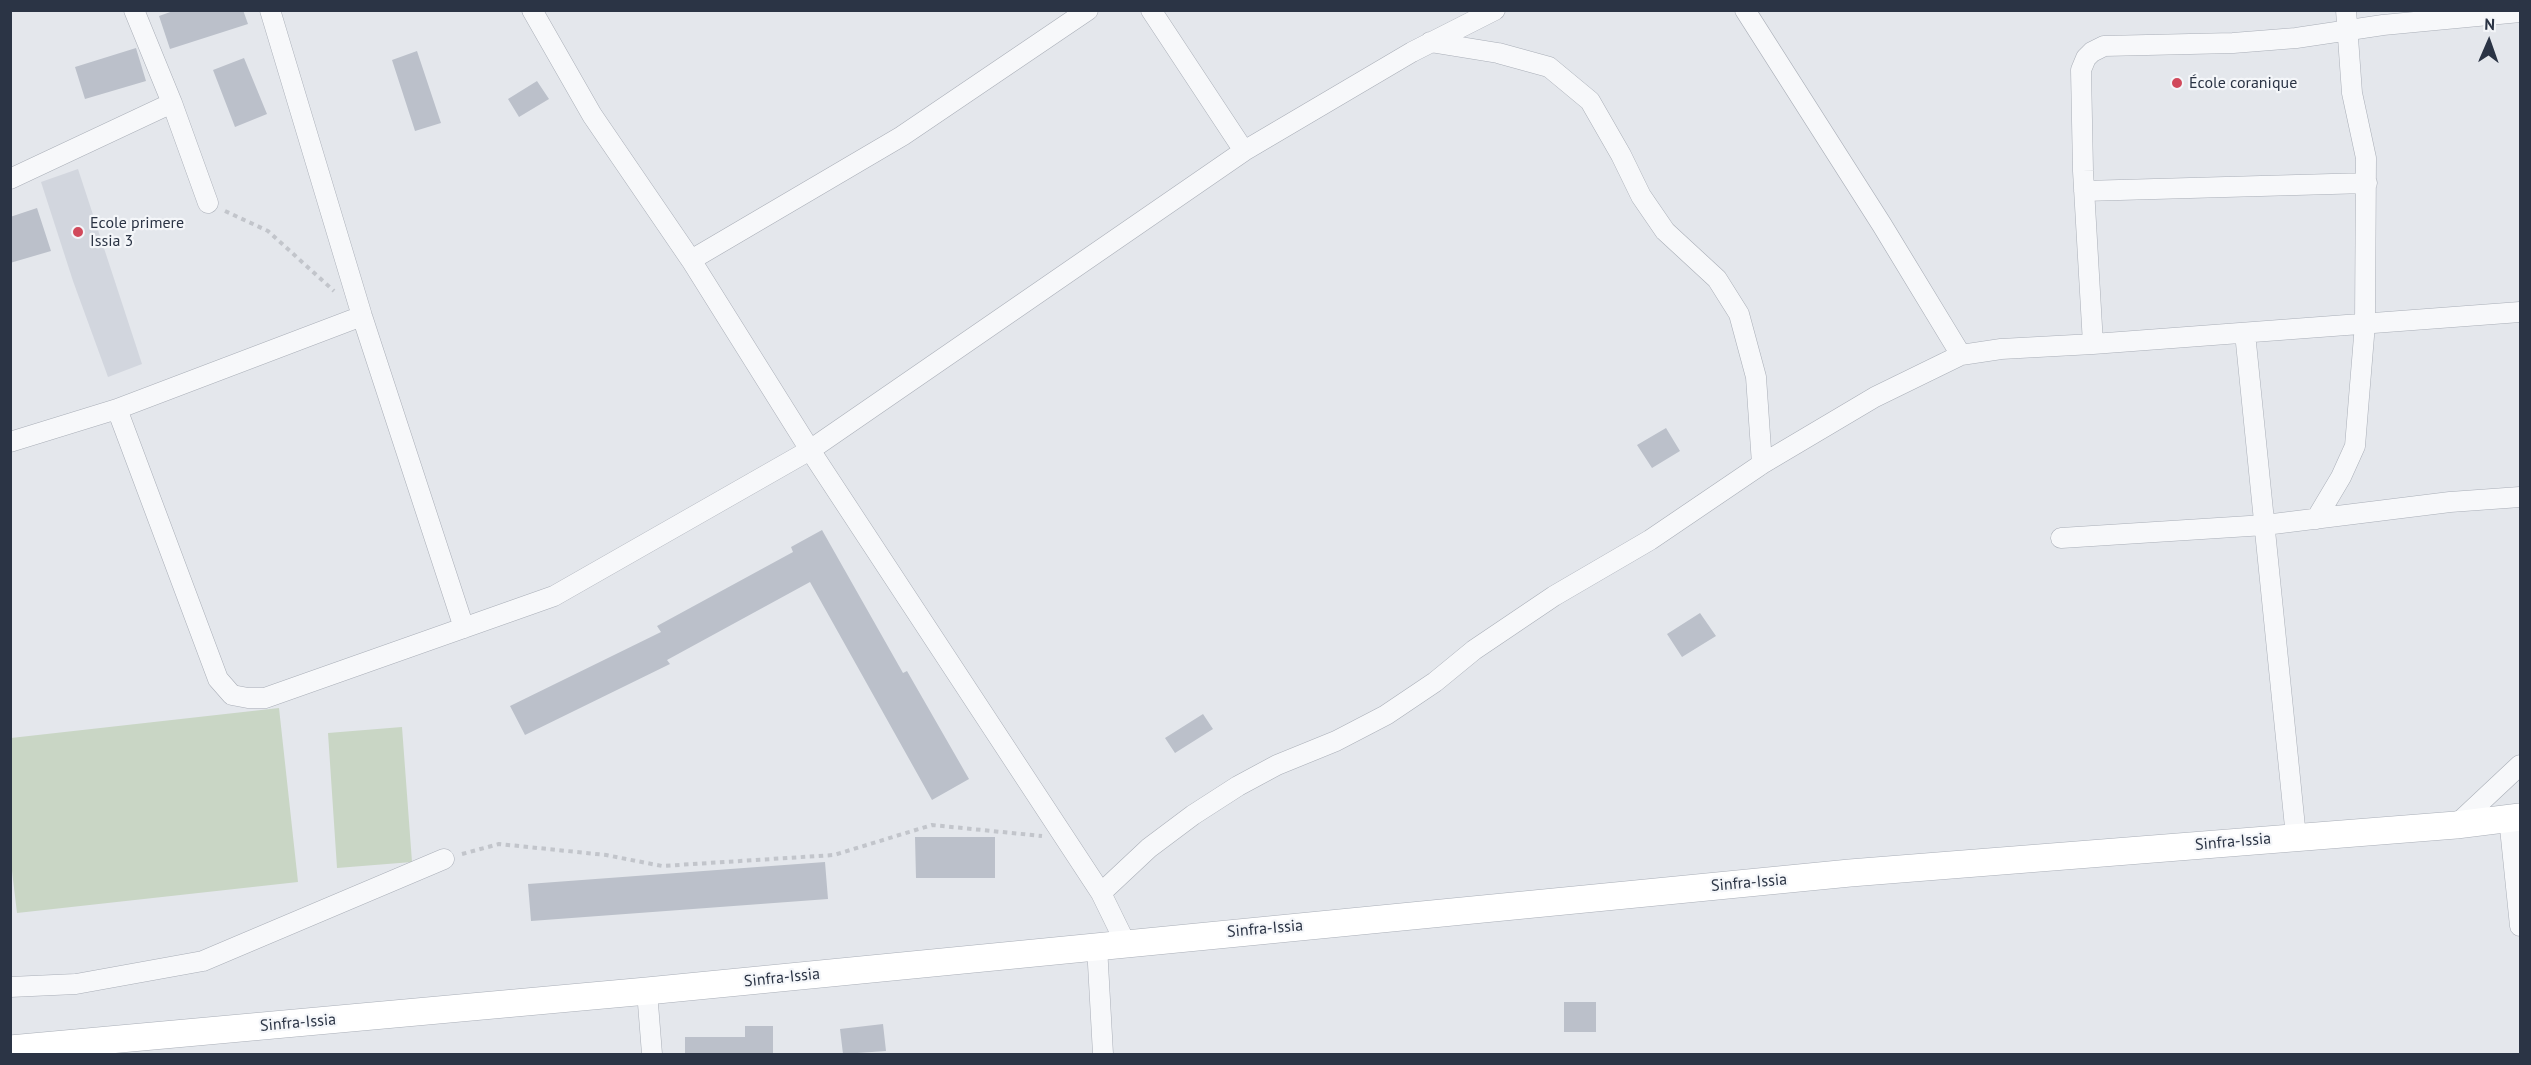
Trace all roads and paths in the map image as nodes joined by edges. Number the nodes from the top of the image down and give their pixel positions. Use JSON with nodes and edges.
{"nodes":[{"id":1,"x":134,"y":10,"type":"edge"},
{"id":2,"x":270,"y":10,"type":"edge"},
{"id":3,"x":532,"y":10,"type":"edge"},
{"id":4,"x":1088,"y":10,"type":"edge"},
{"id":5,"x":1152,"y":10,"type":"edge"},
{"id":6,"x":1494,"y":10,"type":"edge"},
{"id":7,"x":1745,"y":10,"type":"edge"},
{"id":8,"x":2346,"y":10,"type":"edge"},
{"id":9,"x":2520,"y":12,"type":"edge"},
{"id":10,"x":2348,"y":30,"type":"junction"},
{"id":11,"x":1430,"y":42,"type":"junction"},
{"id":12,"x":172,"y":103,"type":"junction"},
{"id":13,"x":1244,"y":151,"type":"junction"},
{"id":14,"x":10,"y":178,"type":"edge"},
{"id":15,"x":2367,"y":183,"type":"junction"},
{"id":16,"x":2084,"y":191,"type":"junction"},
{"id":17,"x":208,"y":203,"type":"joint"},
{"id":18,"x":691,"y":260,"type":"junction"},
{"id":19,"x":2520,"y":312,"type":"edge"},
{"id":20,"x":362,"y":316,"type":"junction"},
{"id":21,"x":2365,"y":324,"type":"junction"},
{"id":22,"x":2246,"y":333,"type":"junction"},
{"id":23,"x":2093,"y":344,"type":"junction"},
{"id":24,"x":1961,"y":355,"type":"junction"},
{"id":25,"x":117,"y":409,"type":"junction"},
{"id":26,"x":10,"y":442,"type":"edge"},
{"id":27,"x":810,"y":450,"type":"junction"},
{"id":28,"x":1762,"y":464,"type":"junction"},
{"id":29,"x":2520,"y":497,"type":"edge"},
{"id":30,"x":2316,"y":519,"type":"junction"},
{"id":31,"x":2265,"y":525,"type":"junction"},
{"id":32,"x":2061,"y":538,"type":"dead end"},
{"id":33,"x":464,"y":628,"type":"junction"},
{"id":34,"x":2520,"y":765,"type":"edge"},
{"id":35,"x":2515,"y":818,"type":"edge"},
{"id":36,"x":2456,"y":825,"type":"junction"},
{"id":37,"x":2296,"y":837,"type":"junction"},
{"id":38,"x":1064,"y":838,"type":"junction"},
{"id":39,"x":444,"y":859,"type":"joint"},
{"id":40,"x":1101,"y":893,"type":"junction"},
{"id":41,"x":2520,"y":926,"type":"edge"},
{"id":42,"x":1125,"y":942,"type":"junction"},
{"id":43,"x":1097,"y":946,"type":"junction"},
{"id":44,"x":10,"y":987,"type":"edge"},
{"id":45,"x":647,"y":991,"type":"junction"},
{"id":46,"x":10,"y":1049,"type":"edge"},
{"id":47,"x":652,"y":1054,"type":"edge"},
{"id":48,"x":1103,"y":1054,"type":"edge"}],
"edges":[{"from":1,"to":12,"type":"street"},
{"from":2,"to":20,"type":"street"},
{"from":3,"to":18,"type":"street"},
{"from":4,"to":18,"type":"street"},
{"from":5,"to":13,"type":"street"},
{"from":6,"to":11,"type":"street"},
{"from":7,"to":24,"type":"street"},
{"from":8,"to":10,"type":"street"},
{"from":9,"to":10,"type":"street"},
{"from":10,"to":15,"type":"street"},
{"from":10,"to":16,"type":"street"},
{"from":11,"to":13,"type":"street"},
{"from":11,"to":28,"type":"street"},
{"from":12,"to":14,"type":"street"},
{"from":12,"to":17,"type":"street"},
{"from":13,"to":27,"type":"street"},
{"from":15,"to":16,"type":"street"},
{"from":15,"to":21,"type":"street"},
{"from":16,"to":23,"type":"street"},
{"from":17,"to":20,"type":"path"},
{"from":18,"to":27,"type":"street"},
{"from":19,"to":21,"type":"street"},
{"from":20,"to":25,"type":"street"},
{"from":20,"to":33,"type":"street"},
{"from":21,"to":22,"type":"street"},
{"from":21,"to":30,"type":"street"},
{"from":22,"to":23,"type":"street"},
{"from":22,"to":31,"type":"street"},
{"from":23,"to":24,"type":"street"},
{"from":24,"to":28,"type":"street"},
{"from":25,"to":26,"type":"street"},
{"from":25,"to":33,"type":"street"},
{"from":27,"to":33,"type":"street"},
{"from":27,"to":38,"type":"street"},
{"from":28,"to":40,"type":"street"},
{"from":29,"to":30,"type":"street"},
{"from":30,"to":31,"type":"street"},
{"from":31,"to":32,"type":"street"},
{"from":31,"to":37,"type":"street"},
{"from":34,"to":36,"type":"street"},
{"from":35,"to":36,"type":"main road","name":"Sinfra-Issia"},
{"from":35,"to":41,"type":"street"},
{"from":36,"to":37,"type":"main road","name":"Sinfra-Issia"},
{"from":37,"to":42,"type":"main road","name":"Sinfra-Issia"},
{"from":38,"to":39,"type":"path"},
{"from":38,"to":40,"type":"street"},
{"from":39,"to":44,"type":"street"},
{"from":40,"to":42,"type":"street"},
{"from":42,"to":43,"type":"main road","name":"Sinfra-Issia"},
{"from":43,"to":45,"type":"main road","name":"Sinfra-Issia"},
{"from":43,"to":48,"type":"street"},
{"from":45,"to":46,"type":"main road","name":"Sinfra-Issia"},
{"from":45,"to":47,"type":"street"}]}
